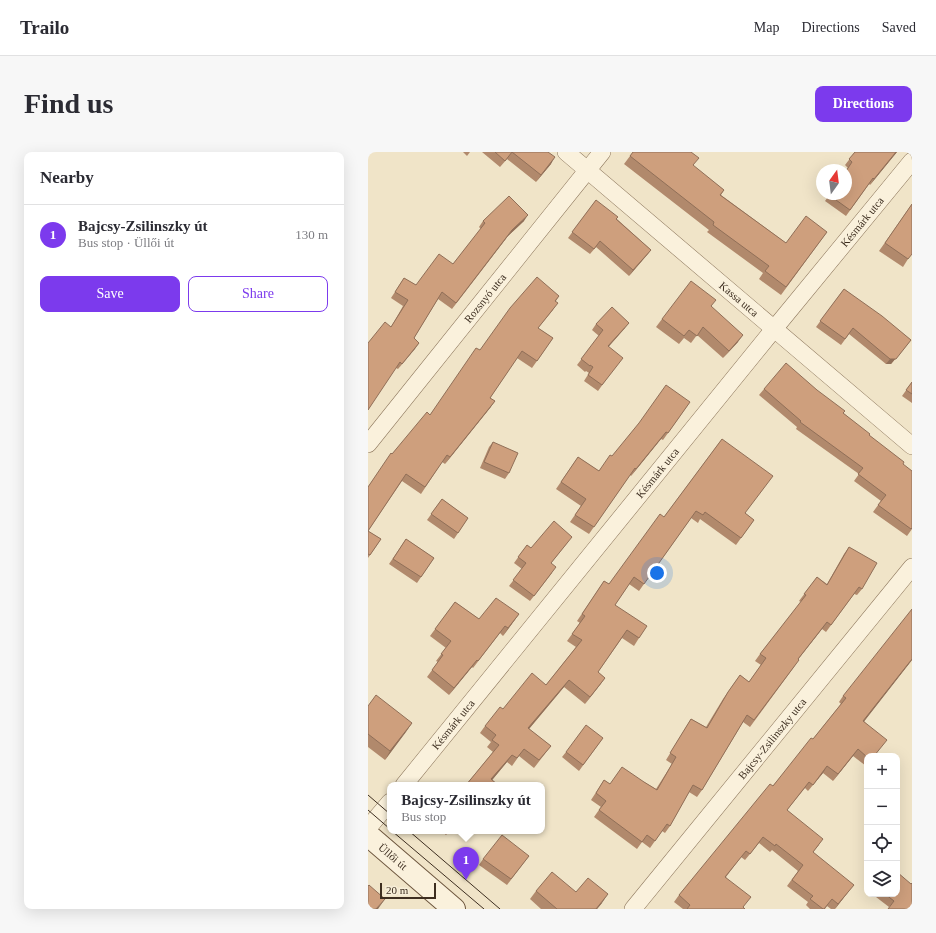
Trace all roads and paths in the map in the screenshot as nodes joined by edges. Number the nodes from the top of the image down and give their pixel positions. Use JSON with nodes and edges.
{"nodes":[{"id":1,"x":566,"y":152,"type":"edge"},
{"id":2,"x":602,"y":152,"type":"edge"},
{"id":3,"x":912,"y":162,"type":"edge"},
{"id":4,"x":588,"y":170,"type":"junction"},
{"id":5,"x":774,"y":329,"type":"junction"},
{"id":6,"x":368,"y":444,"type":"edge"},
{"id":7,"x":912,"y":446,"type":"edge"},
{"id":8,"x":912,"y":567,"type":"edge"},
{"id":9,"x":406,"y":782,"type":"edge"},
{"id":10,"x":387,"y":806,"type":"edge"},
{"id":11,"x":368,"y":828,"type":"edge"},
{"id":12,"x":368,"y":835,"type":"edge"},
{"id":13,"x":454,"y":909,"type":"edge"},
{"id":14,"x":633,"y":909,"type":"edge"}],
"edges":[{"from":1,"to":4,"type":"street","name":"Kassa utca"},
{"from":2,"to":4,"type":"street","name":"Rozsnyó utca"},
{"from":3,"to":5,"type":"street","name":"Késmárk utca"},
{"from":4,"to":5,"type":"street","name":"Kassa utca"},
{"from":4,"to":6,"type":"street","name":"Rozsnyó utca"},
{"from":5,"to":7,"type":"street","name":"Kassa utca"},
{"from":5,"to":9,"type":"street","name":"Késmárk utca"},
{"from":8,"to":14,"type":"street","name":"Bajcsy-Zsilinszky utca"},
{"from":10,"to":11,"type":"street"},
{"from":12,"to":13,"type":"main road","name":"Üllői út"}]}
